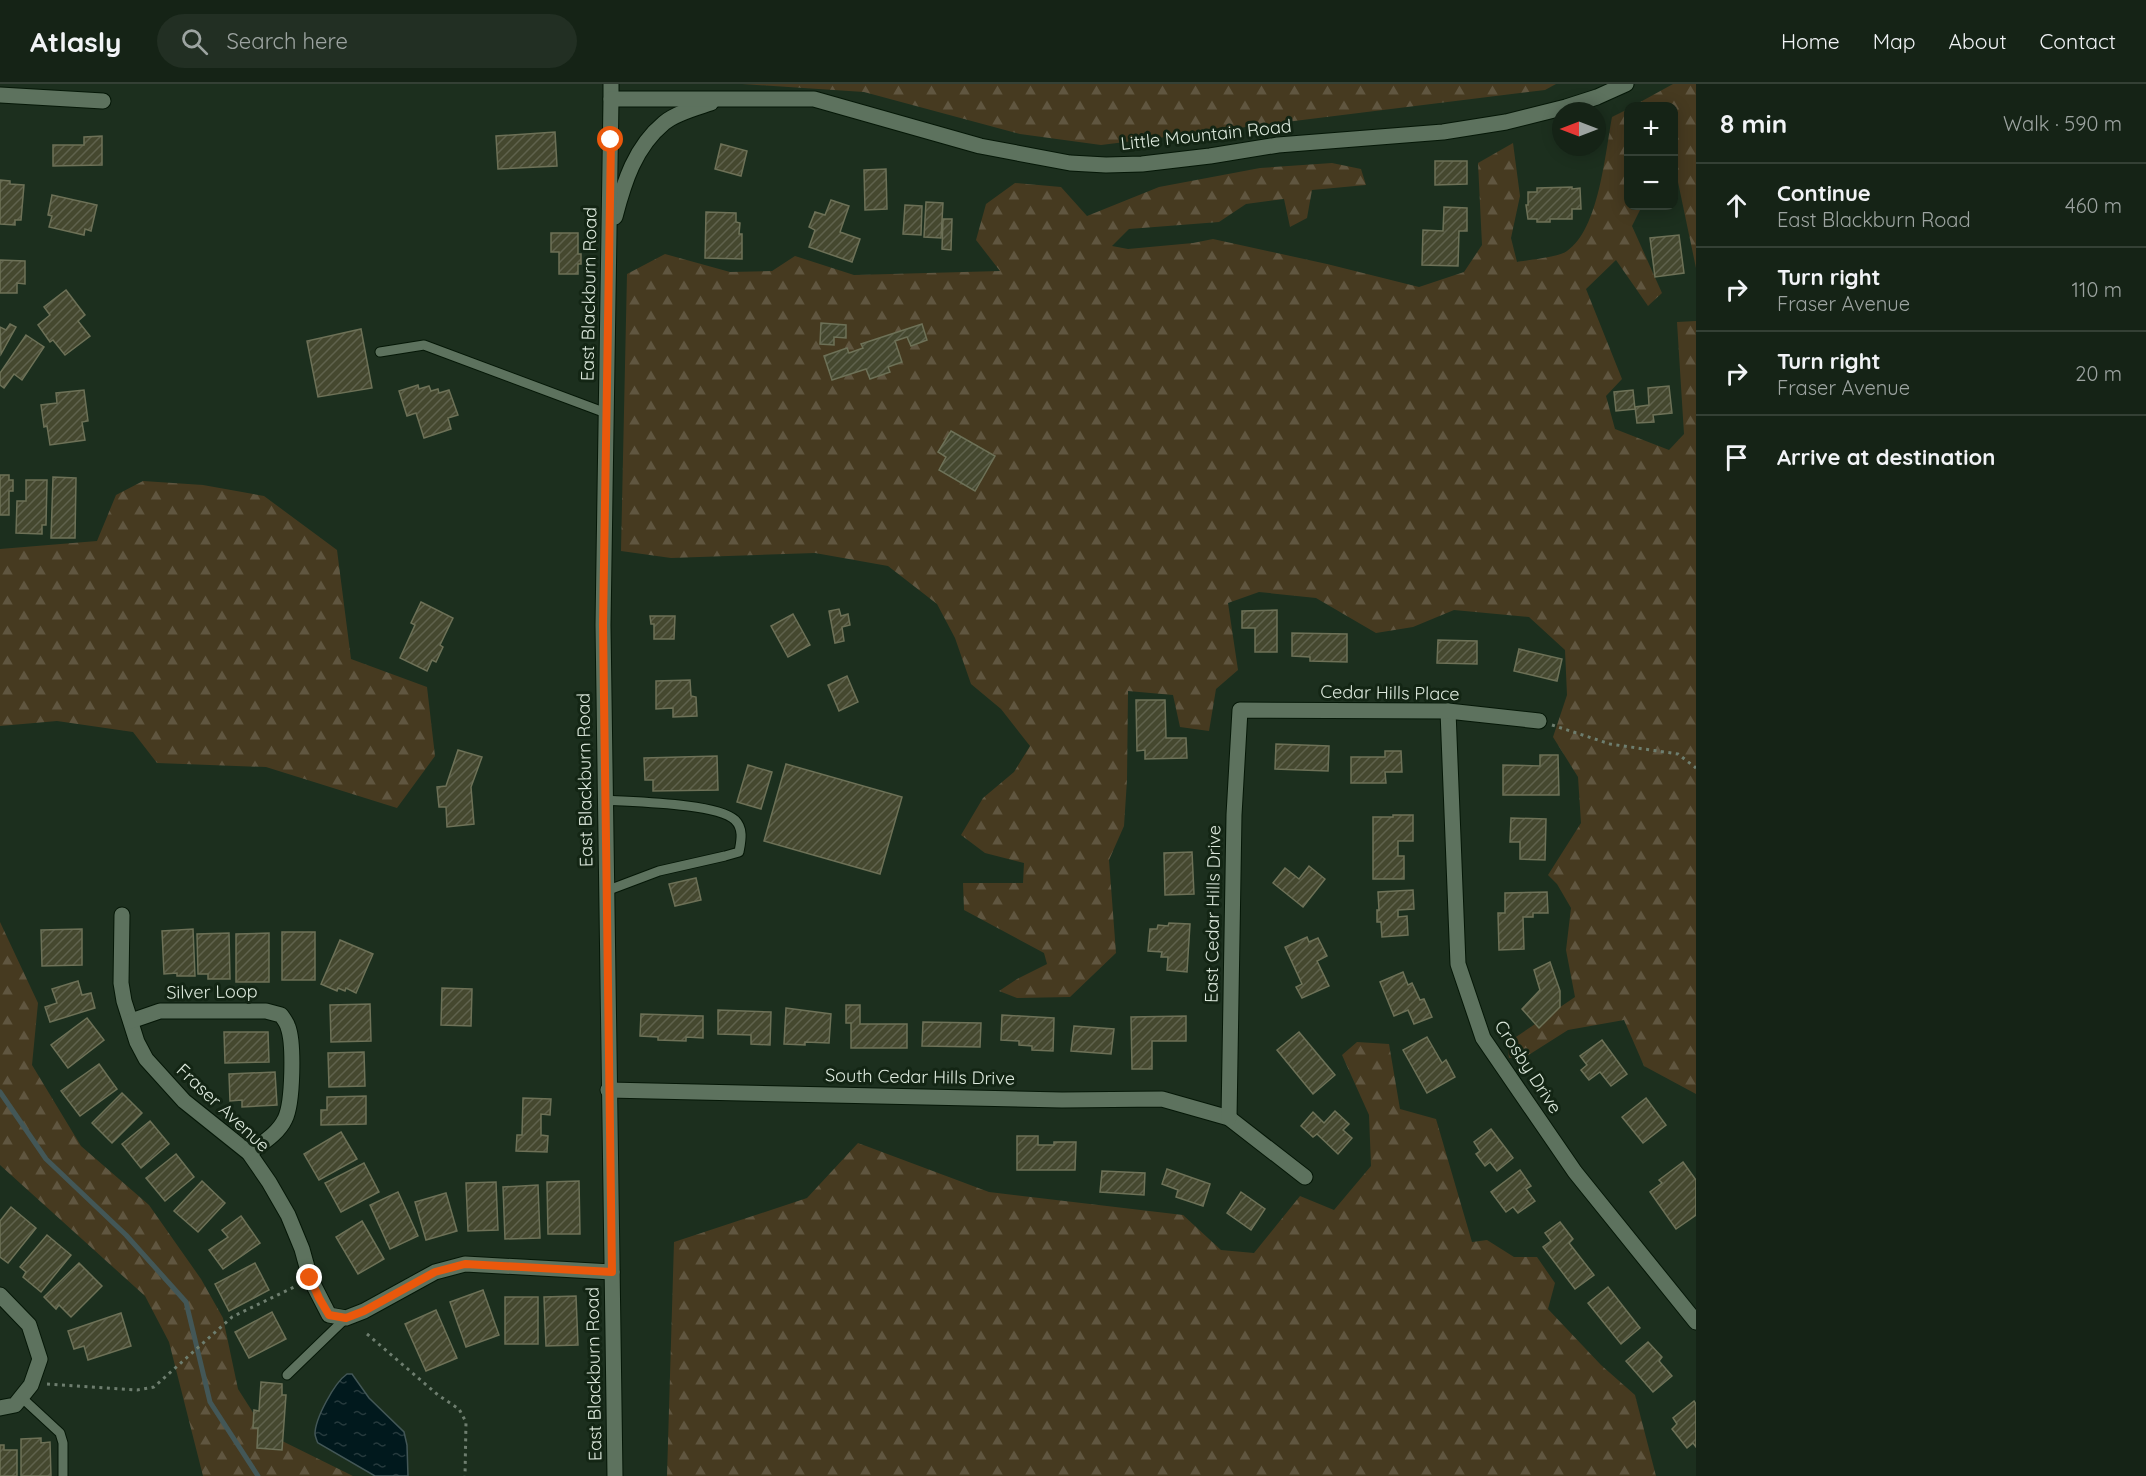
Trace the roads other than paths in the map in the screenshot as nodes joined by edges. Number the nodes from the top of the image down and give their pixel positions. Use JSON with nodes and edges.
{"nodes":[{"id":1,"x":1626,"y":84,"type":"edge"},
{"id":2,"x":611,"y":91,"type":"edge"},
{"id":3,"x":8,"y":92,"type":"edge"},
{"id":4,"x":722,"y":99,"type":"junction"},
{"id":5,"x":103,"y":101,"type":"dead end"},
{"id":6,"x":609,"y":241,"type":"junction"},
{"id":7,"x":380,"y":352,"type":"dead end"},
{"id":8,"x":606,"y":412,"type":"junction"},
{"id":9,"x":1240,"y":710,"type":"joint"},
{"id":10,"x":1448,"y":711,"type":"junction"},
{"id":11,"x":1539,"y":721,"type":"road end"},
{"id":12,"x":605,"y":800,"type":"junction"},
{"id":13,"x":606,"y":891,"type":"junction"},
{"id":14,"x":122,"y":915,"type":"dead end"},
{"id":15,"x":131,"y":1021,"type":"junction"},
{"id":16,"x":608,"y":1090,"type":"junction"},
{"id":17,"x":1229,"y":1118,"type":"junction"},
{"id":18,"x":249,"y":1153,"type":"junction"},
{"id":19,"x":1305,"y":1177,"type":"dead end"},
{"id":20,"x":612,"y":1272,"type":"junction"},
{"id":21,"x":0,"y":1295,"type":"edge"},
{"id":22,"x":346,"y":1318,"type":"junction"},
{"id":23,"x":1696,"y":1322,"type":"edge"},
{"id":24,"x":287,"y":1375,"type":"dead end"},
{"id":25,"x":21,"y":1396,"type":"junction"},
{"id":26,"x":0,"y":1408,"type":"edge"},
{"id":27,"x":63,"y":1476,"type":"edge"},
{"id":28,"x":615,"y":1476,"type":"edge"}],
"edges":[{"from":1,"to":4,"type":"street","name":"Little Mountain Road"},
{"from":2,"to":4,"type":"street","name":"Little Mountain Road"},
{"from":2,"to":6,"type":"street","name":"East Blackburn Road"},
{"from":3,"to":5,"type":"street"},
{"from":4,"to":6,"type":"street"},
{"from":6,"to":8,"type":"street","name":"East Blackburn Road"},
{"from":7,"to":8,"type":"lane"},
{"from":8,"to":12,"type":"street","name":"East Blackburn Road"},
{"from":9,"to":10,"type":"street","name":"Cedar Hills Place"},
{"from":9,"to":17,"type":"street","name":"East Cedar Hills Drive"},
{"from":10,"to":11,"type":"street","name":"Cedar Hills Place"},
{"from":10,"to":23,"type":"street","name":"Crosby Drive"},
{"from":12,"to":13,"type":"street","name":"East Blackburn Road"},
{"from":12,"to":13,"type":"lane"},
{"from":13,"to":16,"type":"street","name":"East Blackburn Road"},
{"from":14,"to":15,"type":"street","name":"Fraser Avenue"},
{"from":15,"to":18,"type":"street","name":"Fraser Avenue"},
{"from":15,"to":18,"type":"street","name":"Silver Loop"},
{"from":16,"to":17,"type":"street","name":"South Cedar Hills Drive"},
{"from":16,"to":20,"type":"street","name":"East Blackburn Road"},
{"from":17,"to":19,"type":"street"},
{"from":18,"to":22,"type":"street","name":"Fraser Avenue"},
{"from":20,"to":22,"type":"street"},
{"from":20,"to":28,"type":"street","name":"East Blackburn Road"},
{"from":21,"to":25,"type":"street"},
{"from":22,"to":24,"type":"lane"},
{"from":25,"to":26,"type":"street"},
{"from":25,"to":27,"type":"lane"}]}
